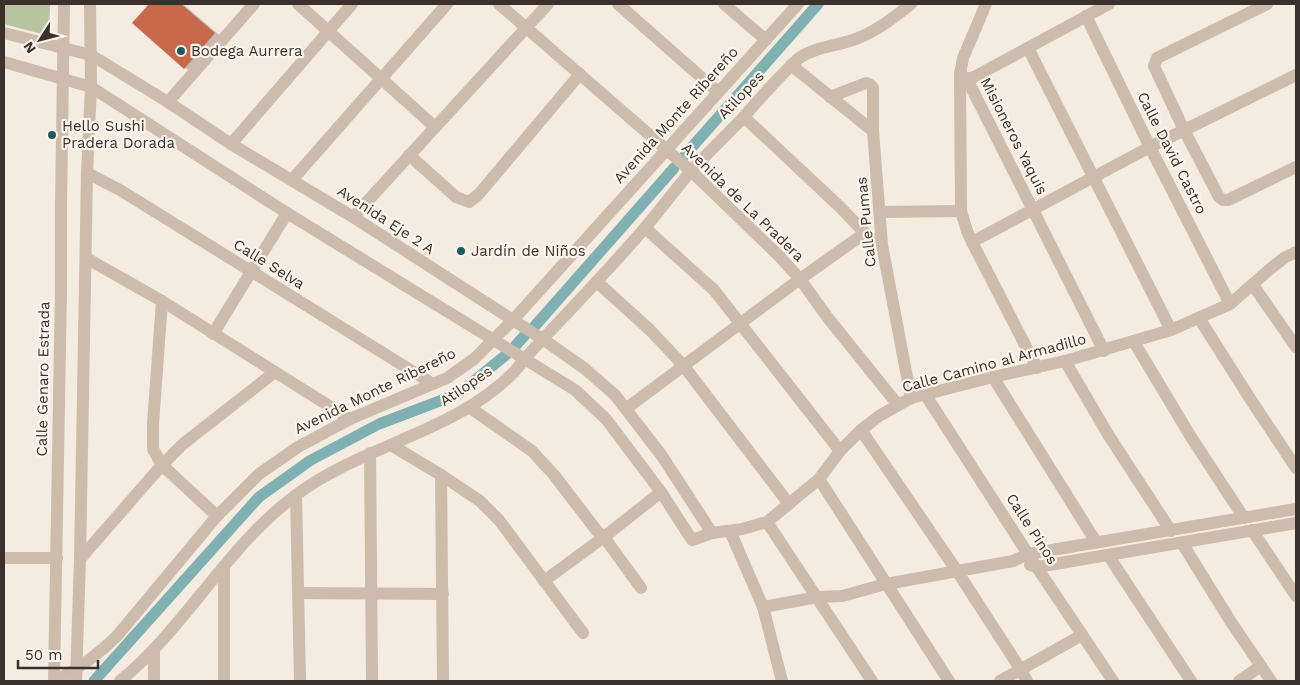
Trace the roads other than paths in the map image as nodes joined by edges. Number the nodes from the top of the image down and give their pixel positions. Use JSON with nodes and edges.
{"nodes":[{"id":1,"x":64,"y":4,"type":"edge"},
{"id":2,"x":90,"y":4,"type":"edge"},
{"id":3,"x":254,"y":4,"type":"edge"},
{"id":4,"x":298,"y":4,"type":"edge"},
{"id":5,"x":352,"y":4,"type":"edge"},
{"id":6,"x":447,"y":4,"type":"edge"},
{"id":7,"x":499,"y":4,"type":"edge"},
{"id":8,"x":548,"y":4,"type":"edge"},
{"id":9,"x":618,"y":4,"type":"edge"},
{"id":10,"x":724,"y":4,"type":"edge"},
{"id":11,"x":798,"y":4,"type":"edge"},
{"id":12,"x":911,"y":4,"type":"edge"},
{"id":13,"x":1109,"y":4,"type":"edge"},
{"id":14,"x":1267,"y":4,"type":"edge"},
{"id":15,"x":982,"y":5,"type":"edge"},
{"id":16,"x":1086,"y":16,"type":"junction"},
{"id":17,"x":526,"y":27,"type":"junction"},
{"id":18,"x":328,"y":31,"type":"junction"},
{"id":19,"x":4,"y":33,"type":"edge"},
{"id":20,"x":766,"y":40,"type":"junction"},
{"id":21,"x":63,"y":47,"type":"junction"},
{"id":22,"x":1028,"y":48,"type":"junction"},
{"id":23,"x":91,"y":54,"type":"junction"},
{"id":24,"x":4,"y":62,"type":"edge"},
{"id":25,"x":791,"y":65,"type":"junction"},
{"id":26,"x":580,"y":74,"type":"junction"},
{"id":27,"x":1296,"y":75,"type":"edge"},
{"id":28,"x":964,"y":76,"type":"junction"},
{"id":29,"x":63,"y":78,"type":"junction"},
{"id":30,"x":381,"y":79,"type":"junction"},
{"id":31,"x":91,"y":86,"type":"junction"},
{"id":32,"x":718,"y":92,"type":"junction"},
{"id":33,"x":830,"y":97,"type":"junction"},
{"id":34,"x":168,"y":102,"type":"junction"},
{"id":35,"x":744,"y":117,"type":"junction"},
{"id":36,"x":435,"y":127,"type":"junction"},
{"id":37,"x":1184,"y":130,"type":"junction"},
{"id":38,"x":873,"y":131,"type":"junction"},
{"id":39,"x":232,"y":144,"type":"junction"},
{"id":40,"x":1150,"y":147,"type":"junction"},
{"id":41,"x":666,"y":150,"type":"junction"},
{"id":42,"x":409,"y":155,"type":"junction"},
{"id":43,"x":1296,"y":167,"type":"edge"},
{"id":44,"x":691,"y":171,"type":"junction"},
{"id":45,"x":87,"y":173,"type":"junction"},
{"id":46,"x":1093,"y":178,"type":"junction"},
{"id":47,"x":292,"y":180,"type":"junction"},
{"id":48,"x":1033,"y":210,"type":"junction"},
{"id":49,"x":961,"y":211,"type":"junction"},
{"id":50,"x":880,"y":212,"type":"junction"},
{"id":51,"x":287,"y":213,"type":"junction"},
{"id":52,"x":353,"y":217,"type":"junction"},
{"id":53,"x":645,"y":228,"type":"junction"},
{"id":54,"x":865,"y":233,"type":"junction"},
{"id":55,"x":972,"y":242,"type":"junction"},
{"id":56,"x":882,"y":244,"type":"junction"},
{"id":57,"x":1296,"y":252,"type":"edge"},
{"id":58,"x":86,"y":258,"type":"junction"},
{"id":59,"x":251,"y":272,"type":"junction"},
{"id":60,"x":800,"y":279,"type":"junction"},
{"id":61,"x":597,"y":282,"type":"junction"},
{"id":62,"x":1253,"y":285,"type":"junction"},
{"id":63,"x":162,"y":301,"type":"junction"},
{"id":64,"x":1230,"y":304,"type":"junction"},
{"id":65,"x":1199,"y":318,"type":"junction"},
{"id":66,"x":513,"y":320,"type":"junction"},
{"id":67,"x":740,"y":324,"type":"junction"},
{"id":68,"x":1171,"y":330,"type":"junction"},
{"id":69,"x":214,"y":334,"type":"junction"},
{"id":70,"x":494,"y":339,"type":"junction"},
{"id":71,"x":544,"y":340,"type":"junction"},
{"id":72,"x":1134,"y":342,"type":"junction"},
{"id":73,"x":1296,"y":347,"type":"edge"},
{"id":74,"x":1104,"y":351,"type":"junction"},
{"id":75,"x":525,"y":358,"type":"junction"},
{"id":76,"x":1065,"y":361,"type":"junction"},
{"id":77,"x":682,"y":366,"type":"junction"},
{"id":78,"x":1037,"y":368,"type":"junction"},
{"id":79,"x":275,"y":372,"type":"junction"},
{"id":80,"x":993,"y":377,"type":"junction"},
{"id":81,"x":432,"y":384,"type":"junction"},
{"id":82,"x":925,"y":394,"type":"junction"},
{"id":83,"x":911,"y":398,"type":"junction"},
{"id":84,"x":898,"y":405,"type":"junction"},
{"id":85,"x":469,"y":407,"type":"junction"},
{"id":86,"x":627,"y":408,"type":"junction"},
{"id":87,"x":350,"y":419,"type":"junction"},
{"id":88,"x":862,"y":430,"type":"junction"},
{"id":89,"x":391,"y":445,"type":"junction"},
{"id":90,"x":840,"y":451,"type":"junction"},
{"id":91,"x":370,"y":453,"type":"junction"},
{"id":92,"x":162,"y":465,"type":"junction"},
{"id":93,"x":1296,"y":468,"type":"edge"},
{"id":94,"x":442,"y":476,"type":"junction"},
{"id":95,"x":819,"y":479,"type":"junction"},
{"id":96,"x":661,"y":492,"type":"junction"},
{"id":97,"x":296,"y":495,"type":"junction"},
{"id":98,"x":789,"y":504,"type":"junction"},
{"id":99,"x":1296,"y":509,"type":"edge"},
{"id":100,"x":217,"y":516,"type":"junction"},
{"id":101,"x":1244,"y":518,"type":"junction"},
{"id":102,"x":767,"y":522,"type":"junction"},
{"id":103,"x":1296,"y":523,"type":"edge"},
{"id":104,"x":1252,"y":530,"type":"junction"},
{"id":105,"x":730,"y":531,"type":"junction"},
{"id":106,"x":1171,"y":531,"type":"junction"},
{"id":107,"x":712,"y":533,"type":"junction"},
{"id":108,"x":604,"y":537,"type":"junction"},
{"id":109,"x":1096,"y":542,"type":"junction"},
{"id":110,"x":1182,"y":543,"type":"junction"},
{"id":111,"x":1028,"y":554,"type":"junction"},
{"id":112,"x":1108,"y":555,"type":"junction"},
{"id":113,"x":4,"y":558,"type":"edge"},
{"id":114,"x":57,"y":558,"type":"junction"},
{"id":115,"x":80,"y":559,"type":"junction"},
{"id":116,"x":1013,"y":561,"type":"junction"},
{"id":117,"x":1037,"y":567,"type":"junction"},
{"id":118,"x":224,"y":568,"type":"junction"},
{"id":119,"x":957,"y":571,"type":"junction"},
{"id":120,"x":544,"y":581,"type":"junction"},
{"id":121,"x":886,"y":584,"type":"junction"},
{"id":122,"x":641,"y":588,"type":"dead end"},
{"id":123,"x":299,"y":593,"type":"junction"},
{"id":124,"x":370,"y":593,"type":"junction"},
{"id":125,"x":444,"y":594,"type":"junction"},
{"id":126,"x":1296,"y":596,"type":"edge"},
{"id":127,"x":818,"y":597,"type":"junction"},
{"id":128,"x":763,"y":606,"type":"junction"},
{"id":129,"x":583,"y":633,"type":"dead end"},
{"id":130,"x":1082,"y":635,"type":"junction"},
{"id":131,"x":154,"y":650,"type":"junction"},
{"id":132,"x":1261,"y":666,"type":"junction"},
{"id":133,"x":76,"y":676,"type":"edge"},
{"id":134,"x":1024,"y":676,"type":"edge"},
{"id":135,"x":783,"y":680,"type":"edge"},
{"id":136,"x":54,"y":681,"type":"edge"},
{"id":137,"x":120,"y":681,"type":"edge"},
{"id":138,"x":154,"y":681,"type":"edge"},
{"id":139,"x":224,"y":681,"type":"edge"},
{"id":140,"x":300,"y":681,"type":"edge"},
{"id":141,"x":372,"y":681,"type":"edge"},
{"id":142,"x":443,"y":681,"type":"edge"},
{"id":143,"x":872,"y":681,"type":"edge"},
{"id":144,"x":949,"y":681,"type":"edge"},
{"id":145,"x":1000,"y":681,"type":"edge"},
{"id":146,"x":1112,"y":681,"type":"edge"},
{"id":147,"x":1191,"y":681,"type":"edge"},
{"id":148,"x":1240,"y":681,"type":"edge"},
{"id":149,"x":1271,"y":681,"type":"edge"}],
"edges":[{"from":1,"to":21,"type":"street","name":"Calle Genaro Estrada"},
{"from":2,"to":23,"type":"street"},
{"from":3,"to":34,"type":"street"},
{"from":4,"to":18,"type":"street"},
{"from":5,"to":18,"type":"street"},
{"from":6,"to":30,"type":"street"},
{"from":7,"to":17,"type":"street","name":"Avenida de La Pradera"},
{"from":8,"to":17,"type":"street"},
{"from":9,"to":32,"type":"street"},
{"from":10,"to":20,"type":"street"},
{"from":11,"to":20,"type":"street","name":"Avenida Monte Ribereño"},
{"from":12,"to":25,"type":"street","name":"Atilopes"},
{"from":13,"to":16,"type":"street","name":"Misioneros Yaquis"},
{"from":14,"to":37,"type":"street"},
{"from":15,"to":28,"type":"street"},
{"from":16,"to":22,"type":"street","name":"Misioneros Yaquis"},
{"from":16,"to":40,"type":"street","name":"Calle David Castro"},
{"from":17,"to":26,"type":"street","name":"Avenida de La Pradera"},
{"from":17,"to":36,"type":"street"},
{"from":18,"to":30,"type":"street"},
{"from":18,"to":39,"type":"street"},
{"from":19,"to":21,"type":"street","name":"Avenida Eje 2 A"},
{"from":20,"to":32,"type":"street","name":"Avenida Monte Ribereño"},
{"from":21,"to":23,"type":"street","name":"Avenida Eje 2 A"},
{"from":21,"to":29,"type":"street","name":"Calle Genaro Estrada"},
{"from":22,"to":28,"type":"street","name":"Misioneros Yaquis"},
{"from":22,"to":46,"type":"street"},
{"from":23,"to":31,"type":"street"},
{"from":23,"to":34,"type":"street","name":"Avenida Eje 2 A"},
{"from":24,"to":29,"type":"street"},
{"from":25,"to":33,"type":"street"},
{"from":25,"to":35,"type":"street","name":"Atilopes"},
{"from":26,"to":41,"type":"street","name":"Avenida de La Pradera"},
{"from":26,"to":42,"type":"street"},
{"from":27,"to":37,"type":"street"},
{"from":28,"to":48,"type":"street","name":"Misioneros Yaquis"},
{"from":28,"to":49,"type":"street"},
{"from":29,"to":31,"type":"street"},
{"from":29,"to":114,"type":"street","name":"Calle Genaro Estrada"},
{"from":30,"to":36,"type":"street"},
{"from":30,"to":47,"type":"street"},
{"from":31,"to":45,"type":"street"},
{"from":31,"to":51,"type":"street"},
{"from":32,"to":41,"type":"street","name":"Avenida Monte Ribereño"},
{"from":33,"to":38,"type":"street"},
{"from":33,"to":38,"type":"street","name":"Calle Pumas"},
{"from":34,"to":39,"type":"street","name":"Avenida Eje 2 A"},
{"from":35,"to":44,"type":"street","name":"Atilopes"},
{"from":35,"to":54,"type":"street"},
{"from":36,"to":42,"type":"street"},
{"from":37,"to":40,"type":"street"},
{"from":37,"to":43,"type":"street"},
{"from":38,"to":50,"type":"street","name":"Calle Pumas"},
{"from":39,"to":47,"type":"street","name":"Avenida Eje 2 A"},
{"from":40,"to":46,"type":"street"},
{"from":40,"to":64,"type":"street","name":"Calle David Castro"},
{"from":41,"to":44,"type":"street","name":"Avenida de La Pradera"},
{"from":41,"to":66,"type":"street","name":"Avenida Monte Ribereño"},
{"from":42,"to":52,"type":"street"},
{"from":44,"to":53,"type":"street","name":"Atilopes"},
{"from":44,"to":60,"type":"street","name":"Avenida de La Pradera"},
{"from":45,"to":58,"type":"street"},
{"from":45,"to":59,"type":"street","name":"Calle Selva"},
{"from":46,"to":48,"type":"street"},
{"from":46,"to":68,"type":"street"},
{"from":47,"to":52,"type":"street","name":"Avenida Eje 2 A"},
{"from":48,"to":55,"type":"street"},
{"from":48,"to":74,"type":"street","name":"Misioneros Yaquis"},
{"from":49,"to":50,"type":"street"},
{"from":49,"to":55,"type":"street"},
{"from":50,"to":56,"type":"street","name":"Calle Pumas"},
{"from":51,"to":59,"type":"street"},
{"from":51,"to":70,"type":"street"},
{"from":52,"to":66,"type":"street","name":"Avenida Eje 2 A"},
{"from":53,"to":61,"type":"street","name":"Atilopes"},
{"from":53,"to":67,"type":"street"},
{"from":54,"to":56,"type":"street"},
{"from":54,"to":60,"type":"street"},
{"from":55,"to":78,"type":"street"},
{"from":56,"to":83,"type":"street","name":"Calle Pumas"},
{"from":57,"to":62,"type":"street","name":"Calle Camino al Armadillo"},
{"from":58,"to":63,"type":"street"},
{"from":58,"to":115,"type":"street"},
{"from":59,"to":69,"type":"street"},
{"from":59,"to":81,"type":"street","name":"Calle Selva"},
{"from":60,"to":67,"type":"street"},
{"from":60,"to":84,"type":"street","name":"Avenida de La Pradera"},
{"from":61,"to":71,"type":"street","name":"Atilopes"},
{"from":61,"to":77,"type":"street"},
{"from":62,"to":64,"type":"street","name":"Calle Camino al Armadillo"},
{"from":62,"to":73,"type":"street"},
{"from":63,"to":69,"type":"street"},
{"from":63,"to":92,"type":"street"},
{"from":64,"to":65,"type":"street","name":"Calle Camino al Armadillo"},
{"from":65,"to":68,"type":"street","name":"Calle Camino al Armadillo"},
{"from":65,"to":93,"type":"street"},
{"from":66,"to":70,"type":"street","name":"Avenida Monte Ribereño"},
{"from":66,"to":71,"type":"street","name":"Avenida Eje 2 A"},
{"from":67,"to":77,"type":"street"},
{"from":67,"to":90,"type":"street"},
{"from":68,"to":72,"type":"street","name":"Calle Camino al Armadillo"},
{"from":69,"to":79,"type":"street"},
{"from":70,"to":75,"type":"street"},
{"from":70,"to":81,"type":"street","name":"Avenida Monte Ribereño"},
{"from":71,"to":75,"type":"street","name":"Atilopes"},
{"from":71,"to":86,"type":"street","name":"Avenida Eje 2 A"},
{"from":72,"to":74,"type":"street","name":"Calle Camino al Armadillo"},
{"from":72,"to":101,"type":"street"},
{"from":74,"to":76,"type":"street","name":"Calle Camino al Armadillo"},
{"from":75,"to":85,"type":"street","name":"Atilopes"},
{"from":75,"to":96,"type":"street"},
{"from":76,"to":78,"type":"street","name":"Calle Camino al Armadillo"},
{"from":76,"to":106,"type":"street"},
{"from":77,"to":86,"type":"street"},
{"from":77,"to":98,"type":"street"},
{"from":78,"to":80,"type":"street","name":"Calle Camino al Armadillo"},
{"from":79,"to":87,"type":"street"},
{"from":79,"to":92,"type":"street"},
{"from":80,"to":82,"type":"street","name":"Calle Camino al Armadillo"},
{"from":80,"to":109,"type":"street"},
{"from":81,"to":87,"type":"street","name":"Avenida Monte Ribereño"},
{"from":82,"to":83,"type":"street","name":"Calle Camino al Armadillo"},
{"from":82,"to":111,"type":"street","name":"Calle Pinos"},
{"from":83,"to":84,"type":"street","name":"Calle Camino al Armadillo"},
{"from":84,"to":88,"type":"street","name":"Calle Camino al Armadillo"},
{"from":85,"to":89,"type":"street","name":"Atilopes"},
{"from":85,"to":108,"type":"street"},
{"from":86,"to":107,"type":"street","name":"Avenida Eje 2 A"},
{"from":87,"to":100,"type":"street","name":"Avenida Monte Ribereño"},
{"from":88,"to":90,"type":"street","name":"Calle Camino al Armadillo"},
{"from":88,"to":119,"type":"street"},
{"from":89,"to":91,"type":"street","name":"Atilopes"},
{"from":89,"to":94,"type":"street"},
{"from":90,"to":95,"type":"street","name":"Calle Camino al Armadillo"},
{"from":91,"to":97,"type":"street","name":"Atilopes"},
{"from":91,"to":124,"type":"street"},
{"from":92,"to":100,"type":"street"},
{"from":92,"to":115,"type":"street"},
{"from":94,"to":120,"type":"street"},
{"from":94,"to":125,"type":"street"},
{"from":95,"to":98,"type":"street","name":"Calle Camino al Armadillo"},
{"from":95,"to":121,"type":"street"},
{"from":96,"to":107,"type":"street","name":"Calle Camino al Armadillo"},
{"from":96,"to":108,"type":"street"},
{"from":97,"to":118,"type":"street","name":"Atilopes"},
{"from":97,"to":123,"type":"street"},
{"from":98,"to":102,"type":"street","name":"Calle Camino al Armadillo"},
{"from":99,"to":101,"type":"street"},
{"from":100,"to":133,"type":"street","name":"Avenida Monte Ribereño"},
{"from":101,"to":106,"type":"street"},
{"from":102,"to":105,"type":"street","name":"Calle Camino al Armadillo"},
{"from":102,"to":127,"type":"street"},
{"from":103,"to":104,"type":"street"},
{"from":104,"to":110,"type":"street"},
{"from":104,"to":126,"type":"street"},
{"from":105,"to":107,"type":"street","name":"Calle Camino al Armadillo"},
{"from":105,"to":128,"type":"street"},
{"from":106,"to":109,"type":"street"},
{"from":108,"to":120,"type":"street"},
{"from":108,"to":122,"type":"street"},
{"from":109,"to":111,"type":"street"},
{"from":110,"to":112,"type":"street"},
{"from":110,"to":132,"type":"street"},
{"from":111,"to":116,"type":"street"},
{"from":111,"to":117,"type":"street","name":"Calle Pinos"},
{"from":112,"to":117,"type":"street"},
{"from":112,"to":147,"type":"street"},
{"from":113,"to":114,"type":"street"},
{"from":114,"to":136,"type":"street","name":"Calle Genaro Estrada"},
{"from":115,"to":133,"type":"street"},
{"from":116,"to":117,"type":"street"},
{"from":116,"to":119,"type":"street"},
{"from":117,"to":130,"type":"street","name":"Calle Pinos"},
{"from":118,"to":131,"type":"street","name":"Atilopes"},
{"from":118,"to":139,"type":"street"},
{"from":119,"to":121,"type":"street"},
{"from":119,"to":134,"type":"street"},
{"from":120,"to":129,"type":"street"},
{"from":121,"to":127,"type":"street"},
{"from":121,"to":144,"type":"street"},
{"from":123,"to":124,"type":"street"},
{"from":123,"to":140,"type":"street"},
{"from":124,"to":125,"type":"street"},
{"from":124,"to":141,"type":"street"},
{"from":125,"to":142,"type":"street"},
{"from":127,"to":128,"type":"street"},
{"from":127,"to":143,"type":"street"},
{"from":128,"to":135,"type":"street"},
{"from":130,"to":134,"type":"street"},
{"from":130,"to":146,"type":"street","name":"Calle Pinos"},
{"from":131,"to":137,"type":"street","name":"Atilopes"},
{"from":131,"to":138,"type":"street"},
{"from":132,"to":148,"type":"street"},
{"from":132,"to":149,"type":"street"},
{"from":133,"to":136,"type":"street","name":"Avenida Monte Ribereño"},
{"from":134,"to":145,"type":"street"}]}
